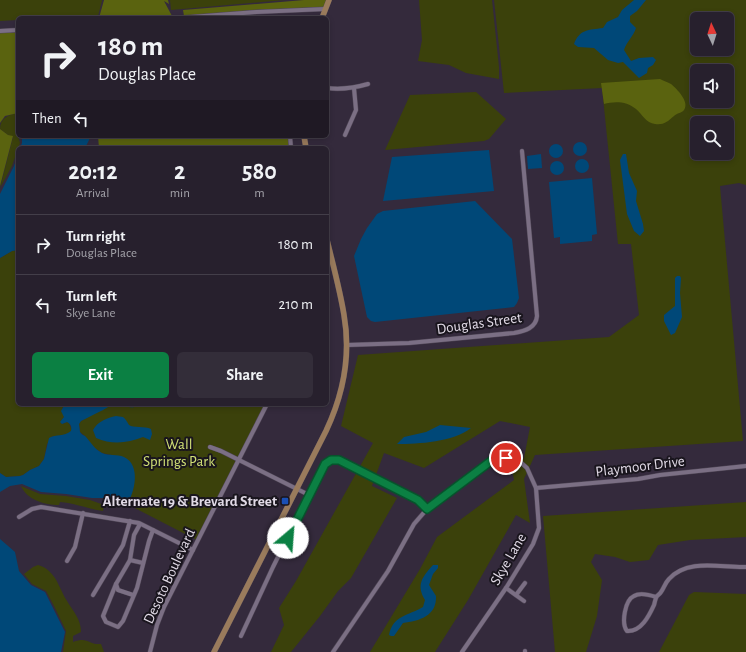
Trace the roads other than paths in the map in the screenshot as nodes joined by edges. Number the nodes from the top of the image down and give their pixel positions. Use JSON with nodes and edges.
{"nodes":[{"id":1,"x":329,"y":0,"type":"edge"},
{"id":2,"x":325,"y":9,"type":"junction"},
{"id":3,"x":204,"y":16,"type":"edge"},
{"id":4,"x":323,"y":16,"type":"edge"},
{"id":5,"x":16,"y":30,"type":"edge"},
{"id":6,"x":0,"y":31,"type":"edge"},
{"id":7,"x":368,"y":84,"type":"dead end"},
{"id":8,"x":329,"y":88,"type":"edge"},
{"id":9,"x":354,"y":88,"type":"junction"},
{"id":10,"x":345,"y":135,"type":"dead end"},
{"id":11,"x":522,"y":151,"type":"dead end"},
{"id":12,"x":329,"y":248,"type":"edge"},
{"id":13,"x":347,"y":345,"type":"junction"},
{"id":14,"x":266,"y":406,"type":"edge"},
{"id":15,"x":210,"y":447,"type":"dead end"},
{"id":16,"x":239,"y":460,"type":"junction"},
{"id":17,"x":746,"y":466,"type":"edge"},
{"id":18,"x":536,"y":488,"type":"junction"},
{"id":19,"x":296,"y":489,"type":"junction"},
{"id":20,"x":309,"y":495,"type":"junction"},
{"id":21,"x":427,"y":509,"type":"junction"},
{"id":22,"x":82,"y":513,"type":"junction"},
{"id":23,"x":19,"y":517,"type":"dead end"},
{"id":24,"x":130,"y":521,"type":"junction"},
{"id":25,"x":140,"y":524,"type":"junction"},
{"id":26,"x":154,"y":530,"type":"junction"},
{"id":27,"x":193,"y":550,"type":"junction"},
{"id":28,"x":130,"y":560,"type":"junction"},
{"id":29,"x":67,"y":561,"type":"dead end"},
{"id":30,"x":143,"y":563,"type":"junction"},
{"id":31,"x":746,"y":567,"type":"edge"},
{"id":32,"x":525,"y":583,"type":"dead end"},
{"id":33,"x":116,"y":584,"type":"junction"},
{"id":34,"x":506,"y":588,"type":"junction"},
{"id":35,"x":93,"y":595,"type":"dead end"},
{"id":36,"x":133,"y":595,"type":"junction"},
{"id":37,"x":516,"y":595,"type":"junction"},
{"id":38,"x":656,"y":597,"type":"junction"},
{"id":39,"x":524,"y":601,"type":"dead end"},
{"id":40,"x":241,"y":636,"type":"dead end"},
{"id":41,"x":150,"y":652,"type":"edge"},
{"id":42,"x":215,"y":652,"type":"edge"},
{"id":43,"x":333,"y":652,"type":"edge"},
{"id":44,"x":462,"y":652,"type":"edge"}],
"edges":[{"from":1,"to":2,"type":"main road"},
{"from":2,"to":3,"type":"street"},
{"from":2,"to":4,"type":"main road"},
{"from":5,"to":6,"type":"street"},
{"from":7,"to":9,"type":"street"},
{"from":8,"to":9,"type":"street"},
{"from":9,"to":10,"type":"street"},
{"from":11,"to":13,"type":"street","name":"Douglas Street"},
{"from":12,"to":13,"type":"main road"},
{"from":13,"to":19,"type":"main road"},
{"from":14,"to":16,"type":"street","name":"Desoto Boulevard"},
{"from":15,"to":16,"type":"street"},
{"from":16,"to":19,"type":"street"},
{"from":16,"to":27,"type":"street","name":"Desoto Boulevard"},
{"from":17,"to":18,"type":"street","name":"Playmoor Drive"},
{"from":18,"to":21,"type":"street","name":"Skye Lane"},
{"from":18,"to":34,"type":"street","name":"Skye Lane"},
{"from":19,"to":20,"type":"street"},
{"from":19,"to":42,"type":"main road"},
{"from":20,"to":21,"type":"street"},
{"from":20,"to":40,"type":"street"},
{"from":21,"to":43,"type":"street"},
{"from":22,"to":23,"type":"street"},
{"from":22,"to":24,"type":"street"},
{"from":22,"to":29,"type":"street"},
{"from":24,"to":25,"type":"street"},
{"from":24,"to":35,"type":"street"},
{"from":25,"to":26,"type":"street"},
{"from":25,"to":28,"type":"street"},
{"from":26,"to":27,"type":"street"},
{"from":26,"to":30,"type":"street"},
{"from":27,"to":41,"type":"street","name":"Desoto Boulevard"},
{"from":28,"to":30,"type":"street"},
{"from":28,"to":33,"type":"street"},
{"from":30,"to":36,"type":"street"},
{"from":31,"to":38,"type":"street"},
{"from":32,"to":37,"type":"street"},
{"from":33,"to":36,"type":"street"},
{"from":33,"to":36,"type":"street"},
{"from":34,"to":37,"type":"street"},
{"from":34,"to":44,"type":"street","name":"Skye Lane"},
{"from":37,"to":39,"type":"street"},
{"from":38,"to":38,"type":"street"}]}
